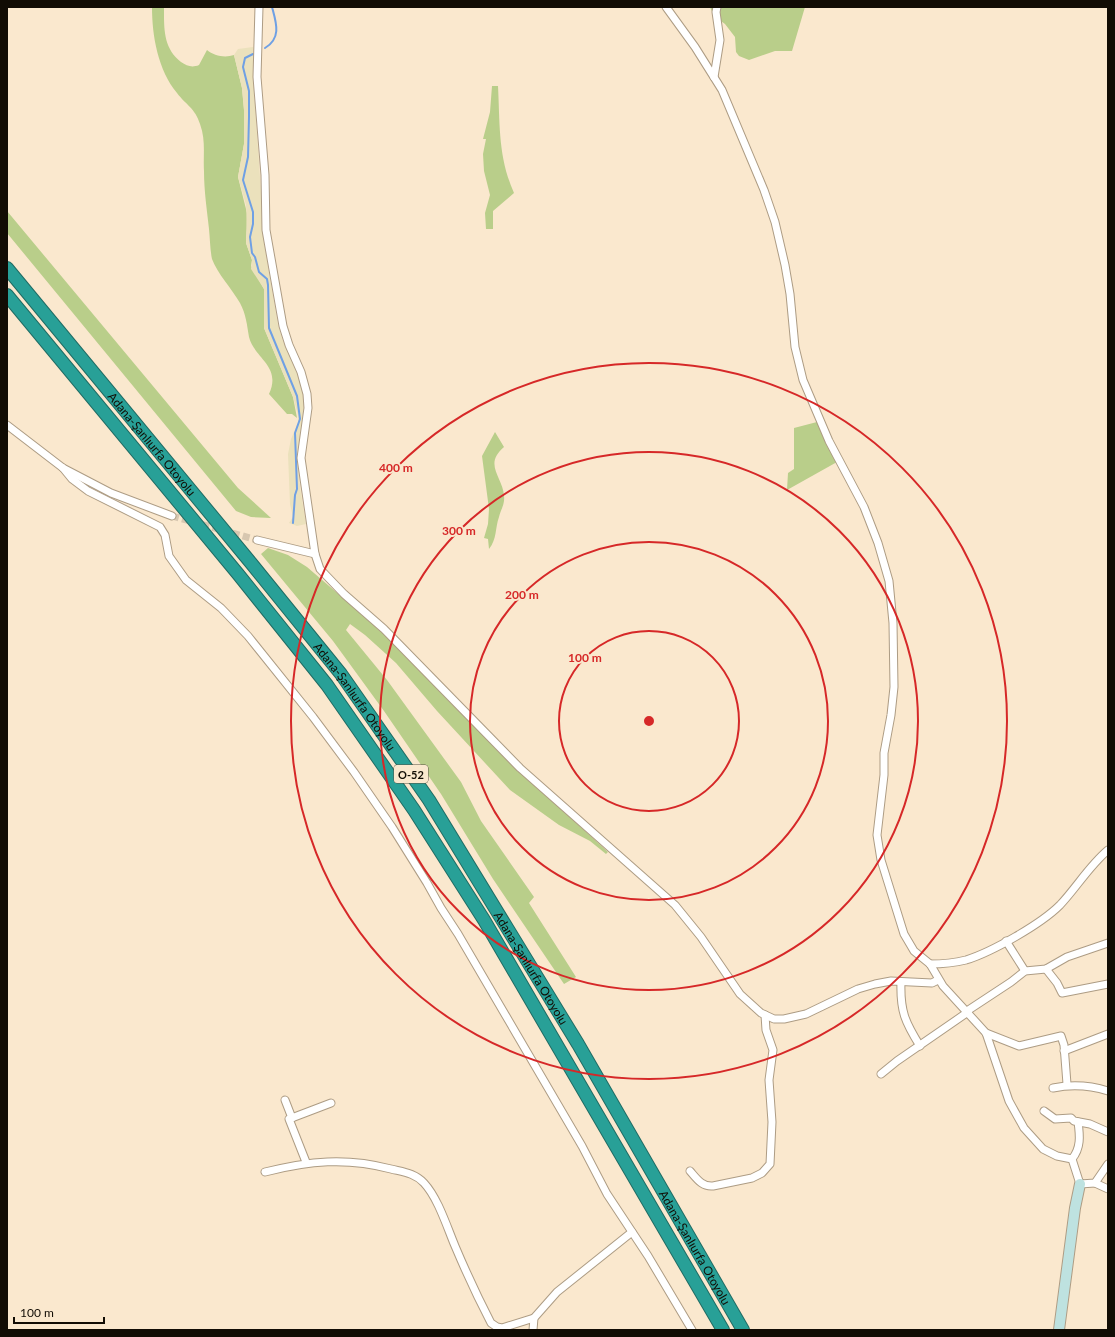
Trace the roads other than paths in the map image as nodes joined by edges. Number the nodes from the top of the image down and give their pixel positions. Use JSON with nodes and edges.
{"nodes":[{"id":1,"x":260,"y":7,"type":"edge"},
{"id":2,"x":666,"y":7,"type":"edge"},
{"id":3,"x":717,"y":7,"type":"edge"},
{"id":4,"x":714,"y":77,"type":"junction"},
{"id":5,"x":7,"y":268,"type":"edge"},
{"id":6,"x":7,"y":295,"type":"edge"},
{"id":7,"x":7,"y":425,"type":"edge"},
{"id":8,"x":63,"y":468,"type":"junction"},
{"id":9,"x":172,"y":516,"type":"tunnel mouth"},
{"id":10,"x":257,"y":540,"type":"tunnel mouth"},
{"id":11,"x":315,"y":554,"type":"junction"},
{"id":12,"x":1108,"y":850,"type":"edge"},
{"id":13,"x":1006,"y":941,"type":"junction"},
{"id":14,"x":1108,"y":943,"type":"edge"},
{"id":15,"x":930,"y":964,"type":"junction"},
{"id":16,"x":1046,"y":969,"type":"junction"},
{"id":17,"x":1025,"y":970,"type":"junction"},
{"id":18,"x":938,"y":980,"type":"junction"},
{"id":19,"x":901,"y":982,"type":"junction"},
{"id":20,"x":1108,"y":984,"type":"edge"},
{"id":21,"x":967,"y":1012,"type":"junction"},
{"id":22,"x":765,"y":1015,"type":"junction"},
{"id":23,"x":986,"y":1033,"type":"junction"},
{"id":24,"x":1108,"y":1034,"type":"edge"},
{"id":25,"x":920,"y":1046,"type":"junction"},
{"id":26,"x":1064,"y":1050,"type":"junction"},
{"id":27,"x":882,"y":1074,"type":"dead end"},
{"id":28,"x":1067,"y":1084,"type":"junction"},
{"id":29,"x":1054,"y":1088,"type":"dead end"},
{"id":30,"x":1108,"y":1091,"type":"edge"},
{"id":31,"x":285,"y":1100,"type":"dead end"},
{"id":32,"x":331,"y":1103,"type":"dead end"},
{"id":33,"x":1044,"y":1111,"type":"dead end"},
{"id":34,"x":292,"y":1118,"type":"junction"},
{"id":35,"x":1078,"y":1122,"type":"junction"},
{"id":36,"x":1108,"y":1132,"type":"edge"},
{"id":37,"x":1072,"y":1159,"type":"junction"},
{"id":38,"x":306,"y":1162,"type":"junction"},
{"id":39,"x":1108,"y":1164,"type":"edge"},
{"id":40,"x":690,"y":1171,"type":"dead end"},
{"id":41,"x":265,"y":1172,"type":"dead end"},
{"id":42,"x":1096,"y":1183,"type":"junction"},
{"id":43,"x":1080,"y":1184,"type":"junction"},
{"id":44,"x":1108,"y":1189,"type":"edge"},
{"id":45,"x":632,"y":1232,"type":"junction"},
{"id":46,"x":534,"y":1318,"type":"junction"},
{"id":47,"x":533,"y":1330,"type":"edge"},
{"id":48,"x":692,"y":1330,"type":"edge"},
{"id":49,"x":722,"y":1330,"type":"edge"},
{"id":50,"x":743,"y":1330,"type":"edge"},
{"id":51,"x":1059,"y":1330,"type":"edge"}],
"edges":[{"from":1,"to":11,"type":"street"},
{"from":2,"to":4,"type":"street"},
{"from":3,"to":4,"type":"street"},
{"from":4,"to":15,"type":"street"},
{"from":5,"to":50,"type":"highway","name":"Adana-Şanlıurfa Otoyolu","number":"O-52"},
{"from":6,"to":49,"type":"highway","name":"Adana-Şanlıurfa Otoyolu","number":"O-52"},
{"from":7,"to":8,"type":"street"},
{"from":8,"to":9,"type":"street"},
{"from":8,"to":45,"type":"street"},
{"from":10,"to":11,"type":"street"},
{"from":11,"to":22,"type":"street"},
{"from":12,"to":13,"type":"street"},
{"from":13,"to":15,"type":"street"},
{"from":13,"to":17,"type":"street"},
{"from":14,"to":16,"type":"street"},
{"from":15,"to":18,"type":"street"},
{"from":16,"to":17,"type":"street"},
{"from":16,"to":20,"type":"street"},
{"from":17,"to":21,"type":"street"},
{"from":18,"to":19,"type":"street"},
{"from":18,"to":21,"type":"street"},
{"from":19,"to":22,"type":"street"},
{"from":19,"to":25,"type":"street"},
{"from":21,"to":23,"type":"street"},
{"from":21,"to":25,"type":"street"},
{"from":22,"to":40,"type":"street"},
{"from":23,"to":26,"type":"street"},
{"from":23,"to":37,"type":"street"},
{"from":24,"to":26,"type":"street"},
{"from":25,"to":27,"type":"street"},
{"from":26,"to":28,"type":"street"},
{"from":28,"to":29,"type":"street"},
{"from":28,"to":30,"type":"street"},
{"from":31,"to":34,"type":"street"},
{"from":32,"to":34,"type":"street"},
{"from":33,"to":35,"type":"street"},
{"from":34,"to":38,"type":"street"},
{"from":35,"to":36,"type":"street"},
{"from":35,"to":37,"type":"street"},
{"from":37,"to":43,"type":"street"},
{"from":38,"to":41,"type":"street"},
{"from":38,"to":46,"type":"street"},
{"from":39,"to":42,"type":"street"},
{"from":42,"to":43,"type":"street"},
{"from":42,"to":44,"type":"street"},
{"from":43,"to":51,"type":"street"},
{"from":45,"to":46,"type":"street"},
{"from":45,"to":48,"type":"street"},
{"from":46,"to":47,"type":"street"}]}
